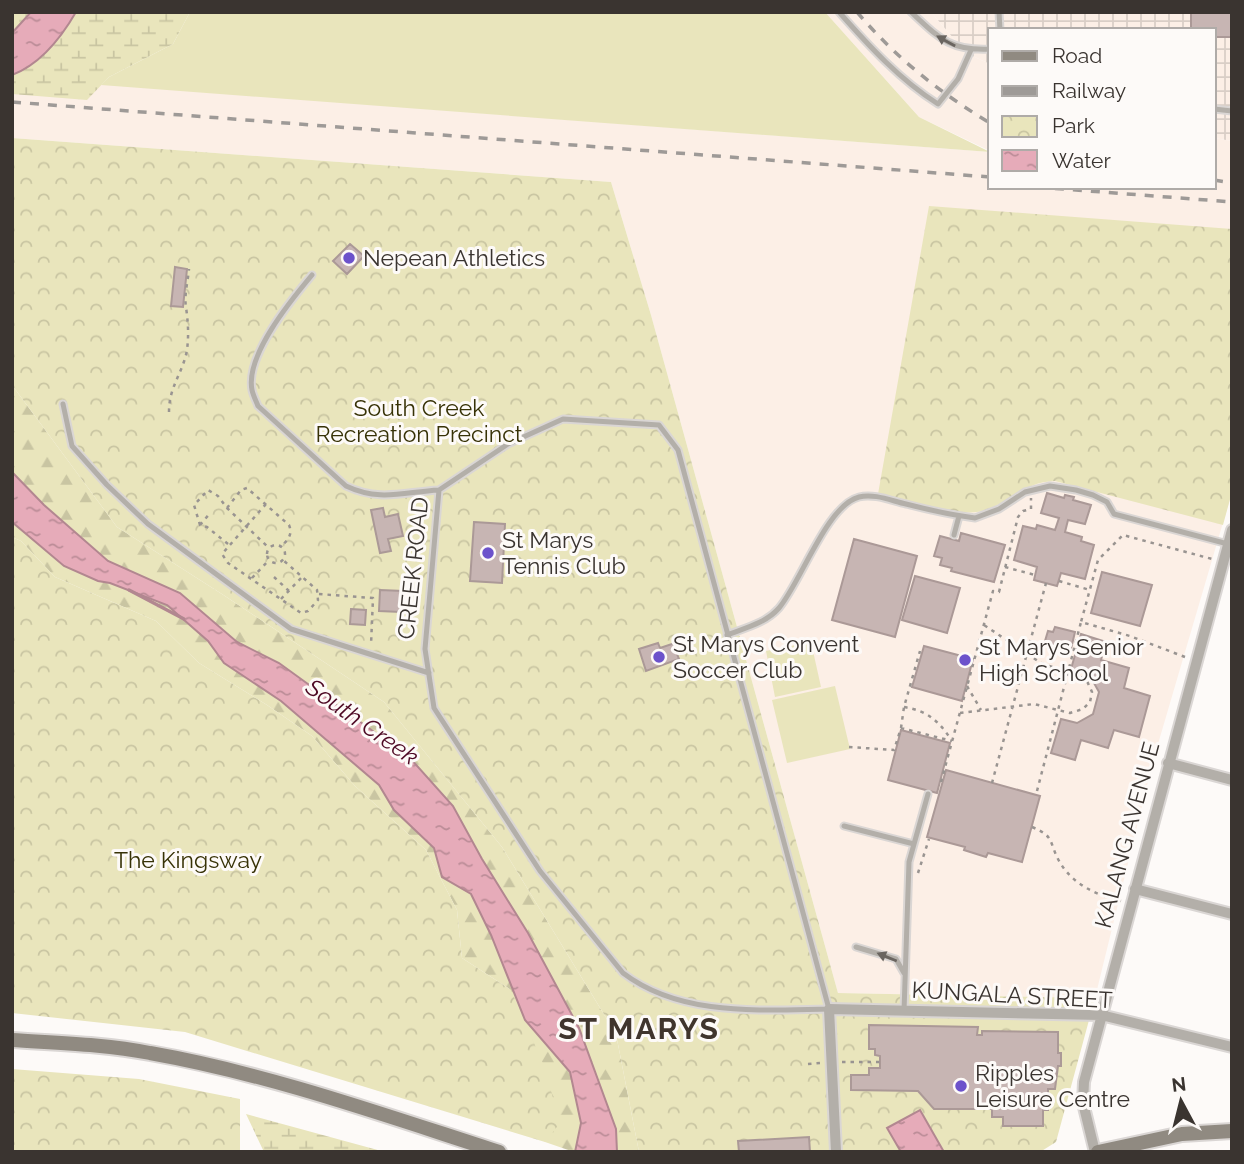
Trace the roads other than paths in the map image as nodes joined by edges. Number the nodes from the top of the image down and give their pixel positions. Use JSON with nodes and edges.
{"nodes":[{"id":1,"x":839,"y":12,"type":"edge"},
{"id":2,"x":911,"y":12,"type":"edge"},
{"id":3,"x":988,"y":49,"type":"edge"},
{"id":4,"x":971,"y":50,"type":"junction"},
{"id":5,"x":312,"y":275,"type":"dead end"},
{"id":6,"x":63,"y":404,"type":"dead end"},
{"id":7,"x":439,"y":491,"type":"junction"},
{"id":8,"x":959,"y":516,"type":"junction"},
{"id":9,"x":1232,"y":530,"type":"edge"},
{"id":10,"x":954,"y":535,"type":"dead end"},
{"id":11,"x":1228,"y":544,"type":"junction"},
{"id":12,"x":727,"y":635,"type":"junction"},
{"id":13,"x":429,"y":673,"type":"junction"},
{"id":14,"x":1168,"y":763,"type":"junction"},
{"id":15,"x":1232,"y":780,"type":"edge"},
{"id":16,"x":928,"y":794,"type":"dead end"},
{"id":17,"x":844,"y":826,"type":"dead end"},
{"id":18,"x":914,"y":844,"type":"junction"},
{"id":19,"x":1135,"y":889,"type":"junction"},
{"id":20,"x":1232,"y":914,"type":"edge"},
{"id":21,"x":856,"y":947,"type":"dead end"},
{"id":22,"x":905,"y":980,"type":"junction"},
{"id":23,"x":829,"y":1009,"type":"junction"},
{"id":24,"x":904,"y":1011,"type":"junction"},
{"id":25,"x":1101,"y":1015,"type":"junction"},
{"id":26,"x":12,"y":1040,"type":"edge"},
{"id":27,"x":1232,"y":1047,"type":"edge"},
{"id":28,"x":1232,"y":1131,"type":"edge"},
{"id":29,"x":499,"y":1152,"type":"edge"},
{"id":30,"x":836,"y":1152,"type":"edge"},
{"id":31,"x":1096,"y":1152,"type":"edge"}],
"edges":[{"from":1,"to":4,"type":"lane"},
{"from":4,"to":2,"type":"lane","one_way":true},
{"from":3,"to":4,"type":"lane"},
{"from":5,"to":7,"type":"lane"},
{"from":6,"to":13,"type":"lane"},
{"from":7,"to":12,"type":"lane","name":"CREEK ROAD"},
{"from":7,"to":13,"type":"lane","name":"CREEK ROAD"},
{"from":8,"to":10,"type":"lane"},
{"from":8,"to":11,"type":"lane"},
{"from":8,"to":12,"type":"lane"},
{"from":9,"to":11,"type":"street","name":"KALANG AVENUE"},
{"from":11,"to":14,"type":"street","name":"KALANG AVENUE"},
{"from":12,"to":23,"type":"lane","name":"CREEK ROAD"},
{"from":13,"to":23,"type":"lane","name":"CREEK ROAD"},
{"from":14,"to":15,"type":"street"},
{"from":14,"to":19,"type":"street","name":"KALANG AVENUE"},
{"from":16,"to":18,"type":"lane"},
{"from":17,"to":18,"type":"lane"},
{"from":18,"to":22,"type":"lane"},
{"from":19,"to":20,"type":"street"},
{"from":19,"to":25,"type":"street","name":"KALANG AVENUE"},
{"from":22,"to":21,"type":"lane","one_way":true},
{"from":22,"to":24,"type":"lane"},
{"from":23,"to":24,"type":"street","name":"KUNGALA STREET"},
{"from":23,"to":30,"type":"street","name":"CREEK ROAD"},
{"from":24,"to":25,"type":"street","name":"KUNGALA STREET"},
{"from":25,"to":27,"type":"street","name":"KUNGALA STREET"},
{"from":25,"to":31,"type":"street","name":"KALANG AVENUE"},
{"from":26,"to":29,"type":"street"},
{"from":28,"to":31,"type":"street"}]}
